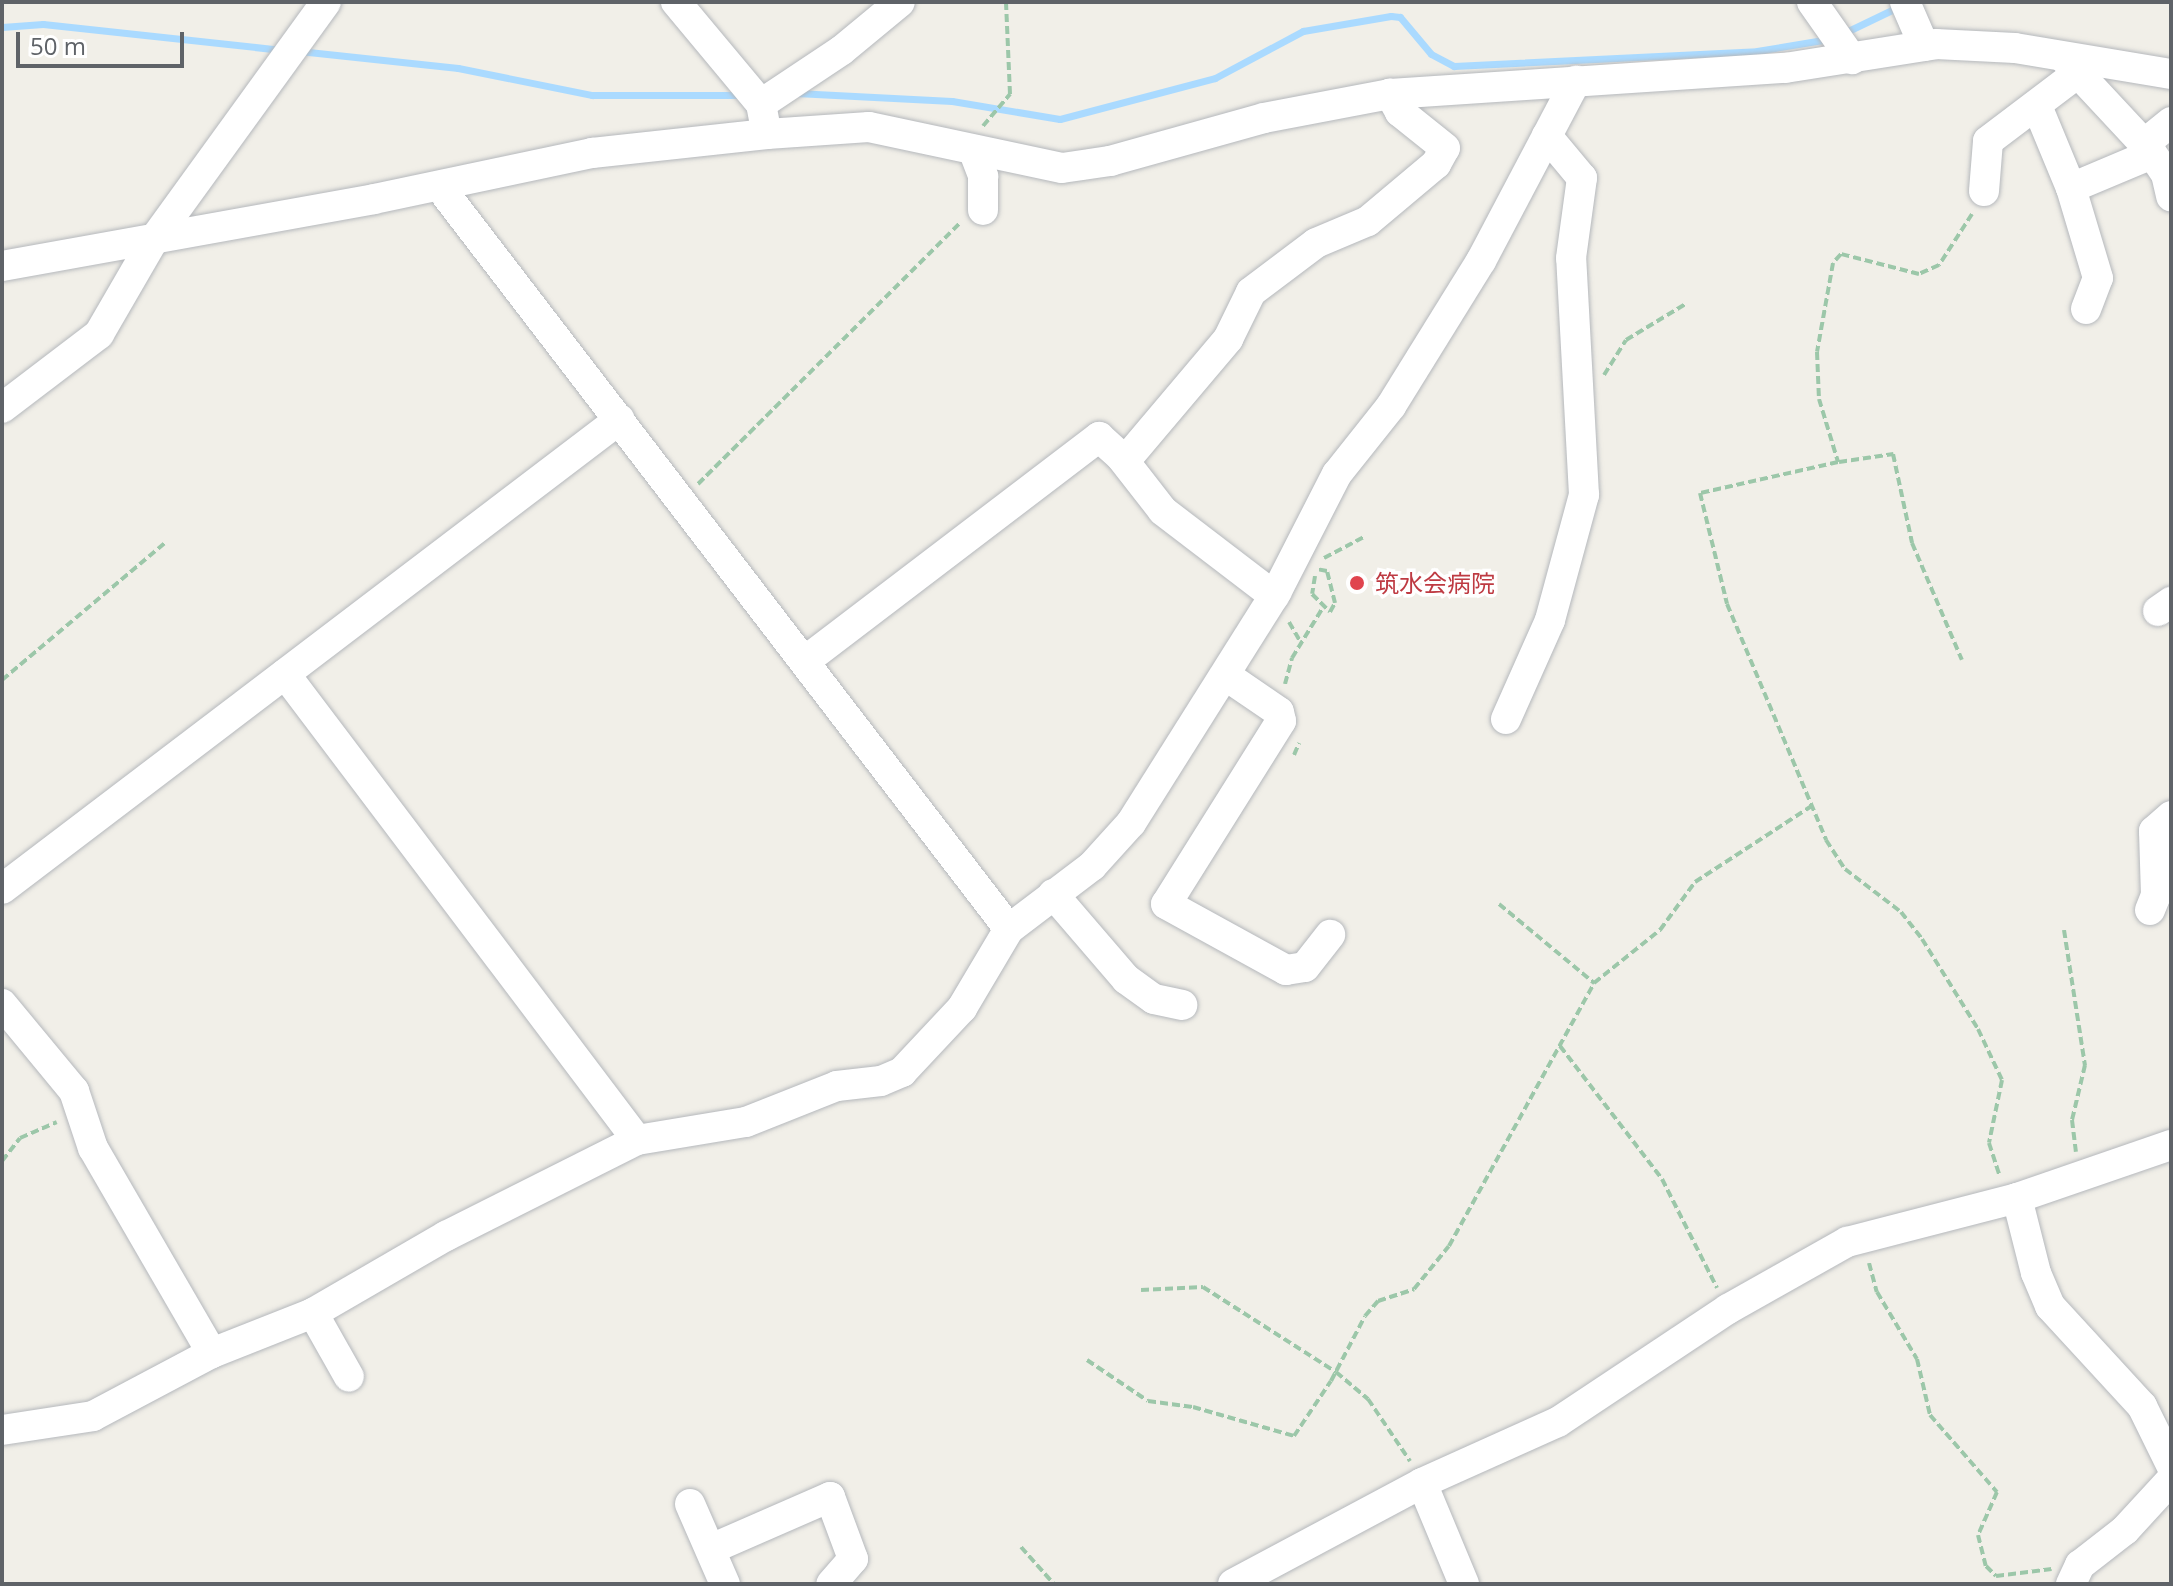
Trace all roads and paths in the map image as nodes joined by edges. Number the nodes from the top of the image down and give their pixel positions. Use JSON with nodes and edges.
{"nodes":[{"id":1,"x":326,"y":2,"type":"edge"},
{"id":2,"x":676,"y":2,"type":"edge"},
{"id":3,"x":900,"y":2,"type":"edge"},
{"id":4,"x":1006,"y":2,"type":"edge"},
{"id":5,"x":1812,"y":2,"type":"edge"},
{"id":6,"x":1908,"y":9,"type":"edge"},
{"id":7,"x":1843,"y":46,"type":"junction"},
{"id":8,"x":1924,"y":46,"type":"junction"},
{"id":9,"x":2071,"y":65,"type":"junction"},
{"id":10,"x":2171,"y":74,"type":"edge"},
{"id":11,"x":1576,"y":81,"type":"junction"},
{"id":12,"x":1390,"y":94,"type":"junction"},
{"id":13,"x":761,"y":104,"type":"junction"},
{"id":14,"x":2037,"y":106,"type":"junction"},
{"id":15,"x":2171,"y":122,"type":"edge"},
{"id":16,"x":767,"y":134,"type":"junction"},
{"id":17,"x":1547,"y":136,"type":"junction"},
{"id":18,"x":2148,"y":149,"type":"junction"},
{"id":19,"x":970,"y":151,"type":"junction"},
{"id":20,"x":2071,"y":188,"type":"junction"},
{"id":21,"x":1984,"y":191,"type":"joint"},
{"id":22,"x":446,"y":195,"type":"dead end"},
{"id":23,"x":2171,"y":196,"type":"edge"},
{"id":24,"x":983,"y":205,"type":"joint"},
{"id":25,"x":153,"y":241,"type":"junction"},
{"id":26,"x":2,"y":266,"type":"edge"},
{"id":27,"x":1687,"y":303,"type":"dead end"},
{"id":28,"x":2086,"y":309,"type":"dead end"},
{"id":29,"x":1577,"y":400,"type":"junction"},
{"id":30,"x":2,"y":408,"type":"edge"},
{"id":31,"x":620,"y":419,"type":"junction"},
{"id":32,"x":1125,"y":461,"type":"junction"},
{"id":33,"x":1838,"y":462,"type":"junction"},
{"id":34,"x":682,"y":500,"type":"junction"},
{"id":35,"x":1364,"y":537,"type":"dead end"},
{"id":36,"x":166,"y":542,"type":"dead end"},
{"id":37,"x":1317,"y":569,"type":"junction"},
{"id":38,"x":1274,"y":596,"type":"junction"},
{"id":39,"x":1322,"y":609,"type":"junction"},
{"id":40,"x":1962,"y":660,"type":"dead end"},
{"id":41,"x":805,"y":661,"type":"junction"},
{"id":42,"x":285,"y":674,"type":"junction"},
{"id":43,"x":1225,"y":675,"type":"junction"},
{"id":44,"x":2,"y":680,"type":"edge"},
{"id":45,"x":1287,"y":692,"type":"dead end"},
{"id":46,"x":1506,"y":719,"type":"dead end"},
{"id":47,"x":1297,"y":733,"type":"dead end"},
{"id":48,"x":1294,"y":755,"type":"dead end"},
{"id":49,"x":1813,"y":805,"type":"junction"},
{"id":50,"x":2171,"y":816,"type":"edge"},
{"id":51,"x":2,"y":889,"type":"edge"},
{"id":52,"x":1053,"y":894,"type":"junction"},
{"id":53,"x":1499,"y":904,"type":"dead end"},
{"id":54,"x":2150,"y":910,"type":"dead end"},
{"id":55,"x":1009,"y":929,"type":"junction"},
{"id":56,"x":2064,"y":930,"type":"dead end"},
{"id":57,"x":1330,"y":935,"type":"dead end"},
{"id":58,"x":1594,"y":983,"type":"junction"},
{"id":59,"x":2,"y":1004,"type":"edge"},
{"id":60,"x":1182,"y":1005,"type":"dead end"},
{"id":61,"x":1560,"y":1046,"type":"junction"},
{"id":62,"x":81,"y":1112,"type":"junction"},
{"id":63,"x":637,"y":1140,"type":"junction"},
{"id":64,"x":2171,"y":1145,"type":"edge"},
{"id":65,"x":2,"y":1161,"type":"edge"},
{"id":66,"x":2083,"y":1178,"type":"junction"},
{"id":67,"x":2014,"y":1199,"type":"junction"},
{"id":68,"x":1865,"y":1237,"type":"junction"},
{"id":69,"x":1141,"y":1290,"type":"dead end"},
{"id":70,"x":1728,"y":1309,"type":"junction"},
{"id":71,"x":313,"y":1313,"type":"junction"},
{"id":72,"x":212,"y":1353,"type":"junction"},
{"id":73,"x":1087,"y":1360,"type":"dead end"},
{"id":74,"x":1336,"y":1372,"type":"junction"},
{"id":75,"x":349,"y":1377,"type":"dead end"},
{"id":76,"x":2,"y":1430,"type":"edge"},
{"id":77,"x":2171,"y":1465,"type":"edge"},
{"id":78,"x":2171,"y":1480,"type":"edge"},
{"id":79,"x":1422,"y":1483,"type":"junction"},
{"id":80,"x":690,"y":1504,"type":"dead end"},
{"id":81,"x":1021,"y":1547,"type":"dead end"},
{"id":82,"x":711,"y":1549,"type":"junction"},
{"id":83,"x":2074,"y":1576,"type":"edge"},
{"id":84,"x":725,"y":1584,"type":"edge"},
{"id":85,"x":831,"y":1584,"type":"edge"},
{"id":86,"x":1054,"y":1584,"type":"edge"},
{"id":87,"x":1233,"y":1584,"type":"edge"},
{"id":88,"x":1464,"y":1584,"type":"edge"}],
"edges":[{"from":1,"to":25,"type":"street"},
{"from":2,"to":13,"type":"street"},
{"from":3,"to":13,"type":"street"},
{"from":4,"to":19,"type":"path"},
{"from":5,"to":7,"type":"street"},
{"from":6,"to":8,"type":"street"},
{"from":7,"to":8,"type":"street"},
{"from":7,"to":11,"type":"street"},
{"from":8,"to":9,"type":"street"},
{"from":9,"to":10,"type":"street"},
{"from":9,"to":14,"type":"street"},
{"from":9,"to":18,"type":"street"},
{"from":11,"to":12,"type":"street"},
{"from":11,"to":17,"type":"street"},
{"from":12,"to":19,"type":"street"},
{"from":12,"to":32,"type":"street"},
{"from":13,"to":16,"type":"street"},
{"from":14,"to":20,"type":"street"},
{"from":14,"to":21,"type":"street"},
{"from":15,"to":18,"type":"street"},
{"from":16,"to":19,"type":"street"},
{"from":16,"to":25,"type":"street"},
{"from":17,"to":29,"type":"street"},
{"from":17,"to":38,"type":"street"},
{"from":18,"to":20,"type":"street"},
{"from":18,"to":23,"type":"street"},
{"from":19,"to":24,"type":"street"},
{"from":20,"to":28,"type":"street"},
{"from":21,"to":33,"type":"path"},
{"from":22,"to":31,"type":"street"},
{"from":24,"to":34,"type":"path"},
{"from":25,"to":26,"type":"street"},
{"from":25,"to":30,"type":"street"},
{"from":27,"to":29,"type":"path"},
{"from":29,"to":46,"type":"street"},
{"from":31,"to":34,"type":"street"},
{"from":31,"to":42,"type":"street"},
{"from":32,"to":38,"type":"street"},
{"from":32,"to":41,"type":"street"},
{"from":33,"to":40,"type":"path"},
{"from":33,"to":49,"type":"path"},
{"from":34,"to":41,"type":"street"},
{"from":35,"to":37,"type":"path"},
{"from":36,"to":44,"type":"path"},
{"from":37,"to":39,"type":"path"},
{"from":37,"to":39,"type":"path"},
{"from":38,"to":43,"type":"street"},
{"from":39,"to":45,"type":"path"},
{"from":41,"to":55,"type":"street"},
{"from":42,"to":51,"type":"street"},
{"from":42,"to":63,"type":"street"},
{"from":43,"to":52,"type":"street"},
{"from":43,"to":57,"type":"street"},
{"from":47,"to":48,"type":"path"},
{"from":49,"to":58,"type":"path"},
{"from":49,"to":67,"type":"path"},
{"from":50,"to":54,"type":"street"},
{"from":52,"to":55,"type":"street"},
{"from":52,"to":60,"type":"street"},
{"from":53,"to":58,"type":"path"},
{"from":55,"to":63,"type":"street"},
{"from":56,"to":66,"type":"path"},
{"from":58,"to":61,"type":"path"},
{"from":59,"to":62,"type":"street"},
{"from":61,"to":70,"type":"path"},
{"from":61,"to":74,"type":"path"},
{"from":62,"to":65,"type":"path"},
{"from":62,"to":72,"type":"street"},
{"from":63,"to":71,"type":"street"},
{"from":64,"to":66,"type":"street"},
{"from":66,"to":67,"type":"street"},
{"from":67,"to":68,"type":"street"},
{"from":67,"to":77,"type":"street"},
{"from":68,"to":70,"type":"street"},
{"from":68,"to":83,"type":"path"},
{"from":69,"to":74,"type":"path"},
{"from":70,"to":79,"type":"street"},
{"from":71,"to":72,"type":"street"},
{"from":71,"to":75,"type":"street"},
{"from":72,"to":76,"type":"street"},
{"from":73,"to":74,"type":"path"},
{"from":74,"to":79,"type":"path"},
{"from":78,"to":83,"type":"street"},
{"from":79,"to":87,"type":"street"},
{"from":79,"to":88,"type":"street"},
{"from":80,"to":82,"type":"street"},
{"from":81,"to":86,"type":"path"},
{"from":82,"to":84,"type":"street"},
{"from":82,"to":85,"type":"street"}]}
